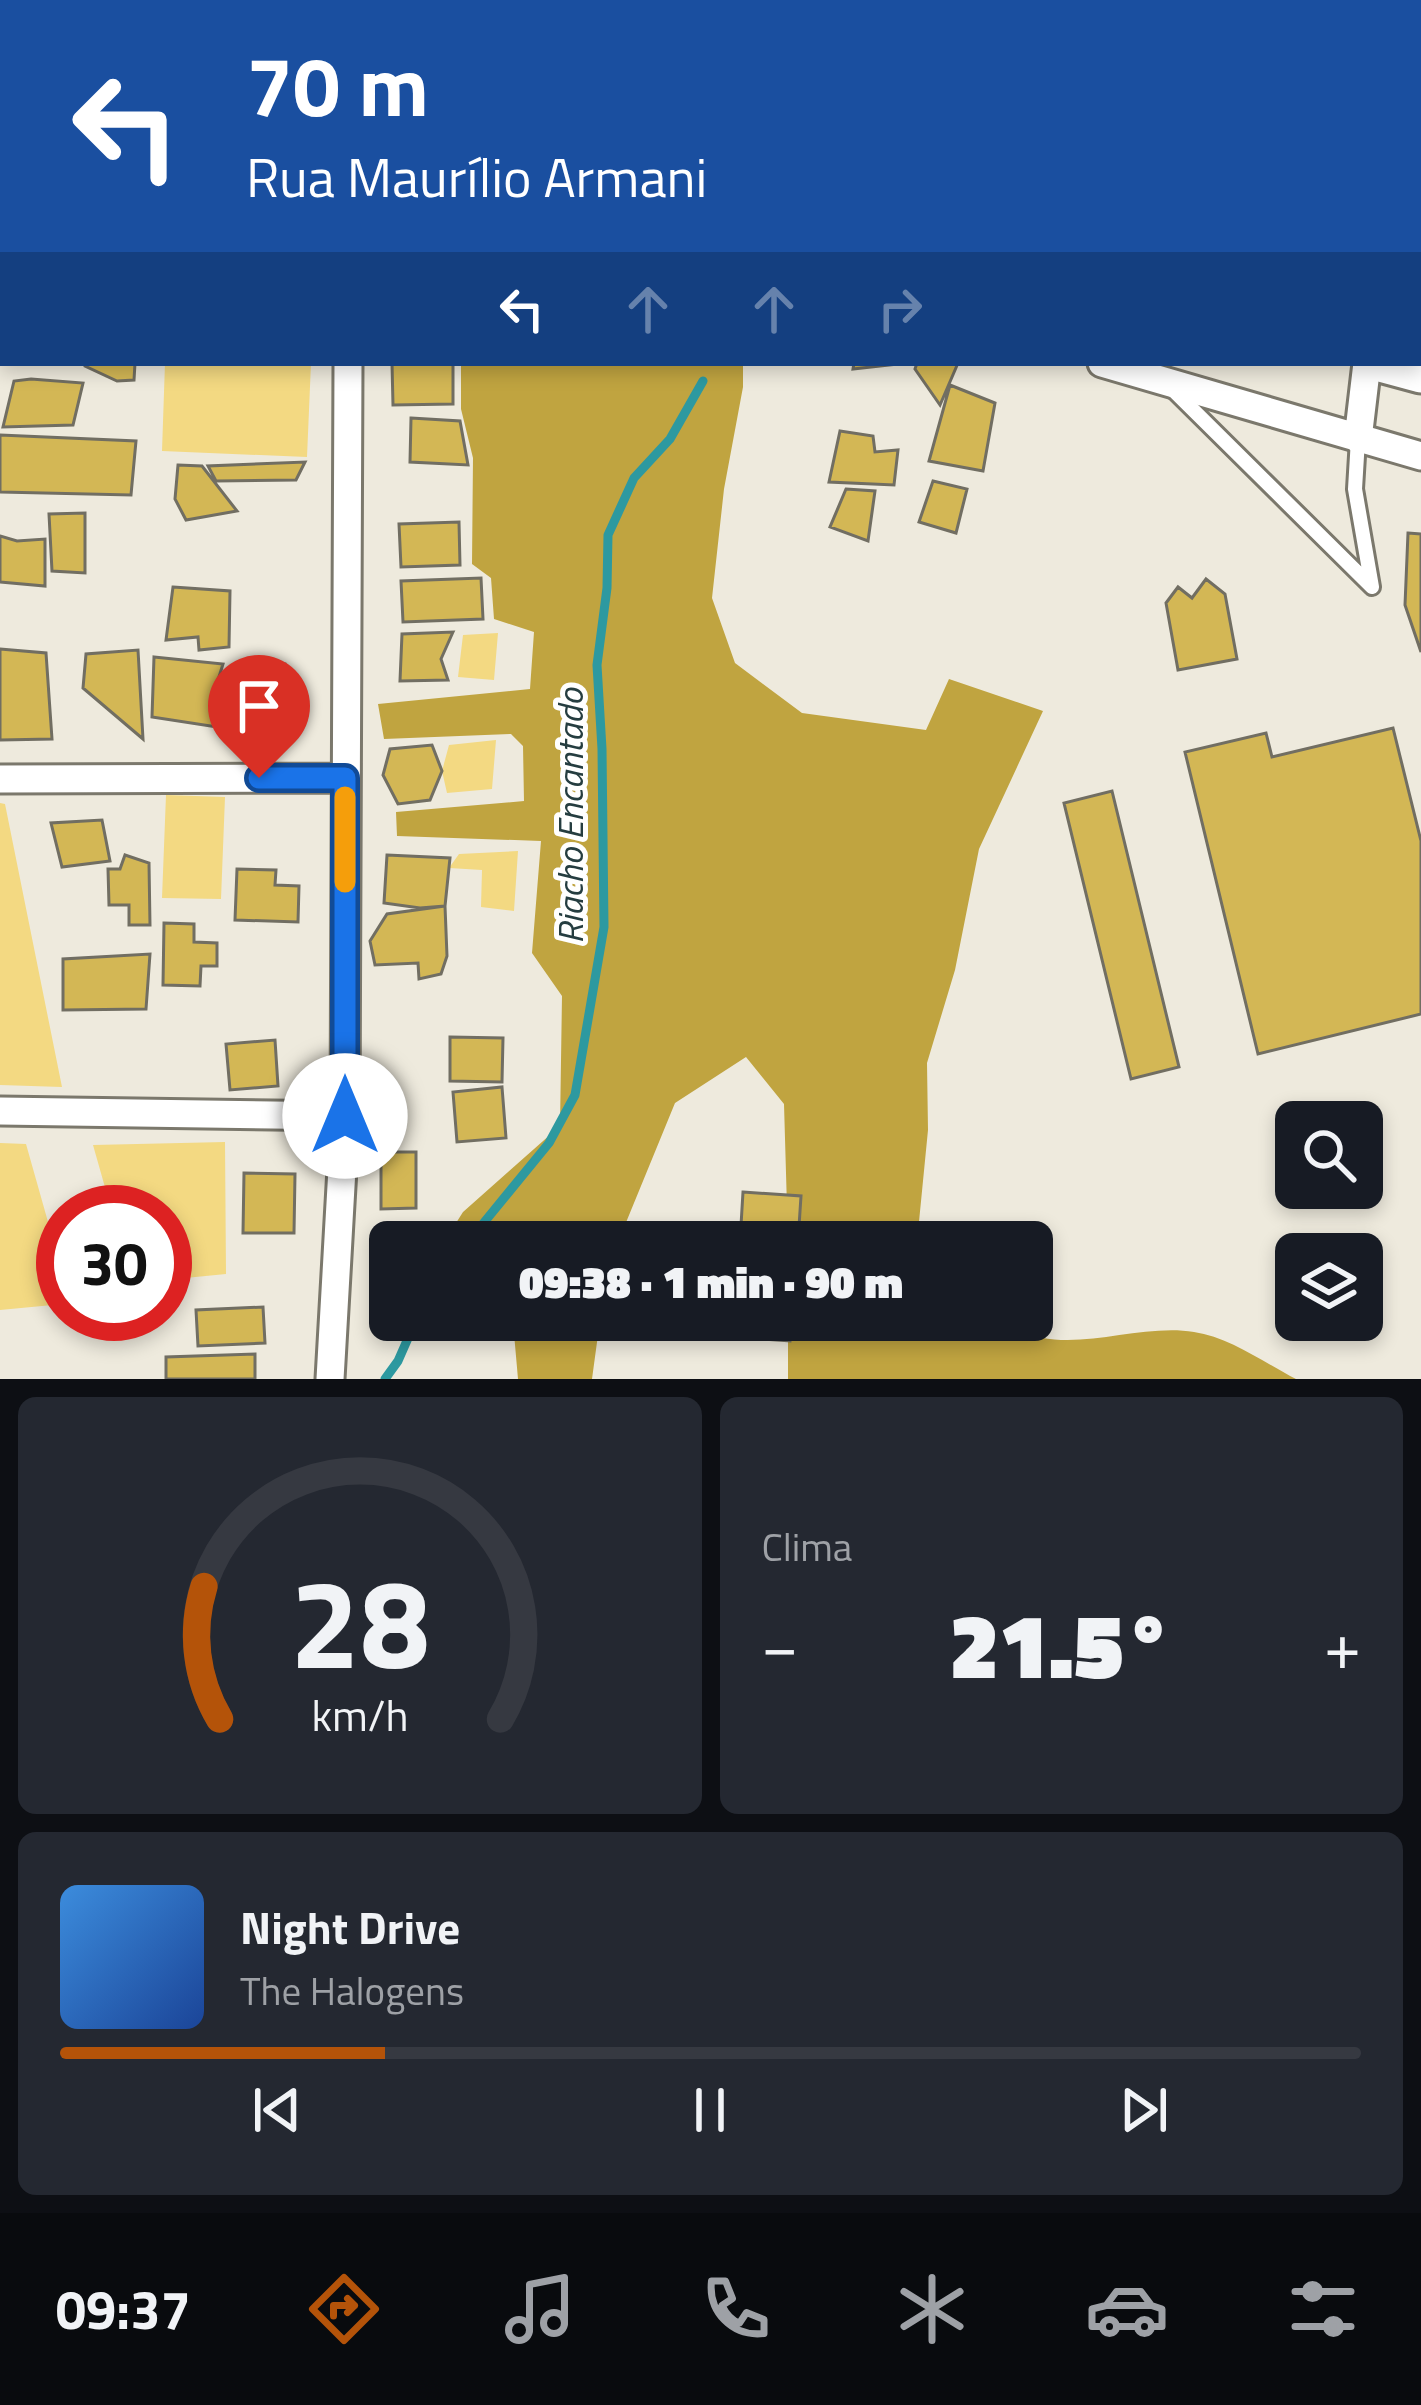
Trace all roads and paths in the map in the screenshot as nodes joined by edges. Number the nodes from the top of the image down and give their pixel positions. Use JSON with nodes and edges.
{"nodes":[{"id":1,"x":348,"y":366,"type":"edge"},
{"id":2,"x":1112,"y":366,"type":"edge"},
{"id":3,"x":1367,"y":366,"type":"edge"},
{"id":4,"x":1166,"y":383,"type":"junction"},
{"id":5,"x":1358,"y":439,"type":"junction"},
{"id":6,"x":1421,"y":456,"type":"edge"},
{"id":7,"x":0,"y":778,"type":"edge"},
{"id":8,"x":345,"y":778,"type":"junction"},
{"id":9,"x":0,"y":1111,"type":"edge"},
{"id":10,"x":345,"y":1116,"type":"junction"},
{"id":11,"x":330,"y":1379,"type":"edge"}],
"edges":[{"from":1,"to":8,"type":"street"},
{"from":2,"to":4,"type":"street"},
{"from":3,"to":5,"type":"street"},
{"from":4,"to":5,"type":"street"},
{"from":4,"to":5,"type":"lane"},
{"from":5,"to":6,"type":"street"},
{"from":7,"to":8,"type":"street"},
{"from":8,"to":10,"type":"street"},
{"from":9,"to":10,"type":"street"},
{"from":10,"to":11,"type":"street"}]}
